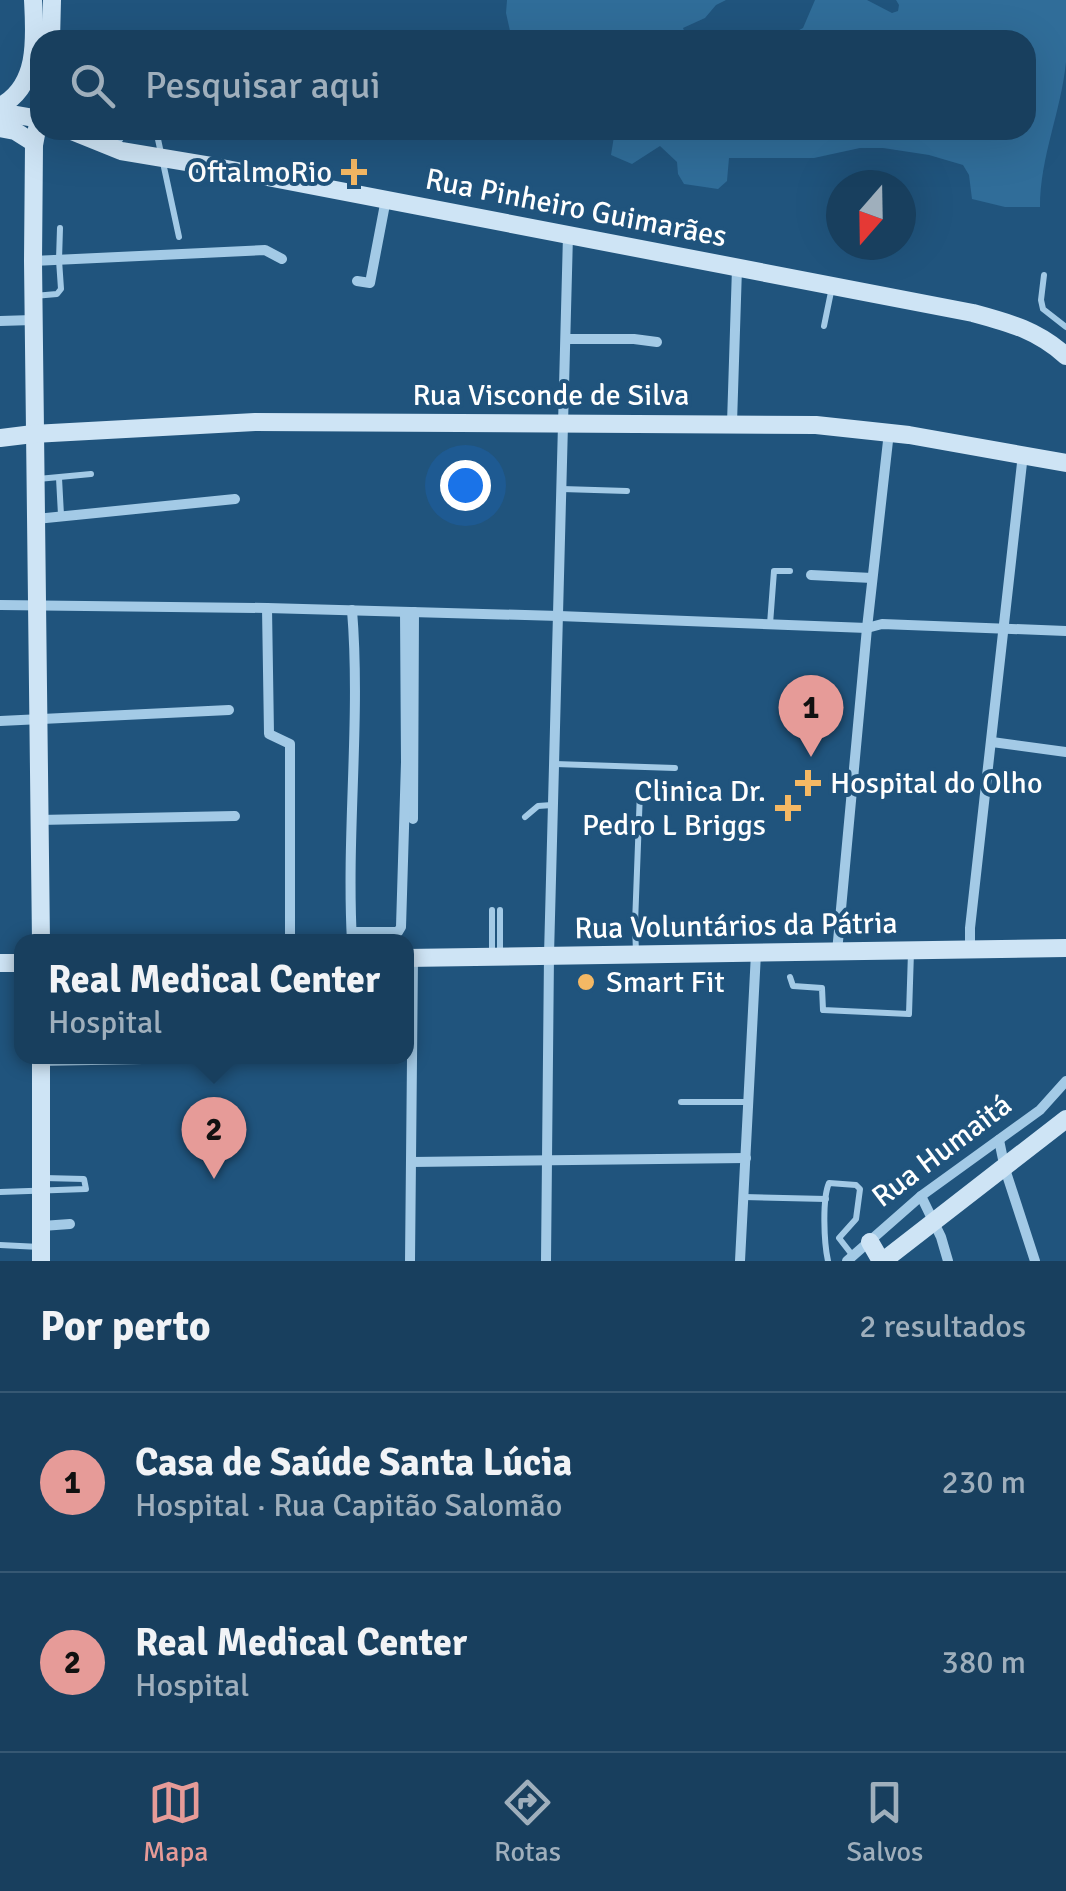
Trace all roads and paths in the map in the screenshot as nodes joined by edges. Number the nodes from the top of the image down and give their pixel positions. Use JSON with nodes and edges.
{"nodes":[{"id":1,"x":34,"y":0,"type":"edge"},
{"id":2,"x":52,"y":0,"type":"edge"},
{"id":3,"x":34,"y":30,"type":"edge"},
{"id":4,"x":59,"y":30,"type":"edge"},
{"id":5,"x":30,"y":70,"type":"edge"},
{"id":6,"x":0,"y":109,"type":"edge"},
{"id":7,"x":30,"y":115,"type":"edge"},
{"id":8,"x":0,"y":128,"type":"edge"},
{"id":9,"x":35,"y":140,"type":"edge"},
{"id":10,"x":97,"y":140,"type":"edge"},
{"id":11,"x":120,"y":140,"type":"edge"},
{"id":12,"x":158,"y":140,"type":"edge"},
{"id":13,"x":34,"y":143,"type":"junction"},
{"id":14,"x":114,"y":149,"type":"junction"},
{"id":15,"x":163,"y":158,"type":"junction"},
{"id":16,"x":386,"y":200,"type":"junction"},
{"id":17,"x":60,"y":228,"type":"dead end"},
{"id":18,"x":568,"y":235,"type":"junction"},
{"id":19,"x":178,"y":237,"type":"dead end"},
{"id":20,"x":282,"y":259,"type":"dead end"},
{"id":21,"x":59,"y":260,"type":"junction"},
{"id":22,"x":33,"y":261,"type":"junction"},
{"id":23,"x":736,"y":268,"type":"junction"},
{"id":24,"x":1044,"y":275,"type":"dead end"},
{"id":25,"x":356,"y":282,"type":"dead end"},
{"id":26,"x":832,"y":286,"type":"junction"},
{"id":27,"x":33,"y":296,"type":"junction"},
{"id":28,"x":33,"y":320,"type":"junction"},
{"id":29,"x":0,"y":321,"type":"edge"},
{"id":30,"x":824,"y":326,"type":"dead end"},
{"id":31,"x":1066,"y":327,"type":"edge"},
{"id":32,"x":566,"y":339,"type":"junction"},
{"id":33,"x":657,"y":342,"type":"dead end"},
{"id":34,"x":1066,"y":356,"type":"edge"},
{"id":35,"x":564,"y":422,"type":"junction"},
{"id":36,"x":732,"y":423,"type":"junction"},
{"id":37,"x":889,"y":432,"type":"junction"},
{"id":38,"x":33,"y":434,"type":"junction"},
{"id":39,"x":0,"y":438,"type":"edge"},
{"id":40,"x":1023,"y":454,"type":"junction"},
{"id":41,"x":1066,"y":463,"type":"edge"},
{"id":42,"x":91,"y":474,"type":"dead end"},
{"id":43,"x":59,"y":477,"type":"junction"},
{"id":44,"x":34,"y":479,"type":"junction"},
{"id":45,"x":562,"y":489,"type":"junction"},
{"id":46,"x":627,"y":491,"type":"dead end"},
{"id":47,"x":235,"y":499,"type":"dead end"},
{"id":48,"x":60,"y":517,"type":"junction"},
{"id":49,"x":36,"y":519,"type":"junction"},
{"id":50,"x":790,"y":571,"type":"dead end"},
{"id":51,"x":810,"y":576,"type":"dead end"},
{"id":52,"x":872,"y":578,"type":"junction"},
{"id":53,"x":37,"y":604,"type":"junction"},
{"id":54,"x":0,"y":605,"type":"edge"},
{"id":55,"x":267,"y":608,"type":"junction"},
{"id":56,"x":352,"y":610,"type":"junction"},
{"id":57,"x":410,"y":612,"type":"junction"},
{"id":58,"x":559,"y":616,"type":"junction"},
{"id":59,"x":770,"y":624,"type":"junction"},
{"id":60,"x":867,"y":628,"type":"junction"},
{"id":61,"x":1003,"y":628,"type":"junction"},
{"id":62,"x":1066,"y":631,"type":"edge"},
{"id":63,"x":229,"y":710,"type":"dead end"},
{"id":64,"x":38,"y":720,"type":"junction"},
{"id":65,"x":0,"y":721,"type":"edge"},
{"id":66,"x":992,"y":742,"type":"junction"},
{"id":67,"x":1066,"y":752,"type":"edge"},
{"id":68,"x":555,"y":764,"type":"junction"},
{"id":69,"x":676,"y":768,"type":"dead end"},
{"id":70,"x":640,"y":792,"type":"dead end"},
{"id":71,"x":554,"y":805,"type":"junction"},
{"id":72,"x":235,"y":816,"type":"dead end"},
{"id":73,"x":525,"y":817,"type":"dead end"},
{"id":74,"x":413,"y":819,"type":"dead end"},
{"id":75,"x":38,"y":820,"type":"junction"},
{"id":76,"x":496,"y":910,"type":"dead end"},
{"id":77,"x":40,"y":934,"type":"edge"},
{"id":78,"x":290,"y":934,"type":"edge"},
{"id":79,"x":352,"y":934,"type":"edge"},
{"id":80,"x":380,"y":934,"type":"edge"},
{"id":81,"x":1066,"y":948,"type":"edge"},
{"id":82,"x":970,"y":950,"type":"junction"},
{"id":83,"x":910,"y":951,"type":"junction"},
{"id":84,"x":837,"y":952,"type":"junction"},
{"id":85,"x":756,"y":953,"type":"junction"},
{"id":86,"x":636,"y":954,"type":"junction"},
{"id":87,"x":496,"y":956,"type":"junction"},
{"id":88,"x":549,"y":956,"type":"junction"},
{"id":89,"x":414,"y":958,"type":"edge"},
{"id":90,"x":790,"y":966,"type":"junction"},
{"id":91,"x":41,"y":1064,"type":"edge"},
{"id":92,"x":411,"y":1064,"type":"edge"},
{"id":93,"x":1066,"y":1081,"type":"edge"},
{"id":94,"x":680,"y":1102,"type":"dead end"},
{"id":95,"x":749,"y":1102,"type":"junction"},
{"id":96,"x":1066,"y":1120,"type":"edge"},
{"id":97,"x":999,"y":1140,"type":"junction"},
{"id":98,"x":746,"y":1158,"type":"junction"},
{"id":99,"x":548,"y":1161,"type":"junction"},
{"id":100,"x":412,"y":1162,"type":"junction"},
{"id":101,"x":1005,"y":1169,"type":"junction"},
{"id":102,"x":42,"y":1184,"type":"junction"},
{"id":103,"x":0,"y":1192,"type":"edge"},
{"id":104,"x":921,"y":1196,"type":"junction"},
{"id":105,"x":744,"y":1197,"type":"junction"},
{"id":106,"x":826,"y":1199,"type":"junction"},
{"id":107,"x":934,"y":1222,"type":"junction"},
{"id":108,"x":70,"y":1224,"type":"dead end"},
{"id":109,"x":42,"y":1226,"type":"junction"},
{"id":110,"x":870,"y":1242,"type":"junction"},
{"id":111,"x":0,"y":1245,"type":"edge"},
{"id":112,"x":42,"y":1254,"type":"edge"},
{"id":113,"x":850,"y":1258,"type":"edge"},
{"id":114,"x":410,"y":1261,"type":"edge"},
{"id":115,"x":546,"y":1261,"type":"edge"},
{"id":116,"x":740,"y":1261,"type":"edge"},
{"id":117,"x":828,"y":1261,"type":"edge"},
{"id":118,"x":882,"y":1261,"type":"edge"},
{"id":119,"x":948,"y":1261,"type":"edge"},
{"id":120,"x":1034,"y":1261,"type":"edge"}],
"edges":[{"from":1,"to":3,"type":"main road"},
{"from":2,"to":4,"type":"main road"},
{"from":5,"to":6,"type":"main road"},
{"from":6,"to":7,"type":"main road"},
{"from":8,"to":13,"type":"main road"},
{"from":9,"to":13,"type":"main road"},
{"from":10,"to":14,"type":"main road","name":"Rua Pinheiro Guimarães"},
{"from":11,"to":14,"type":"lane"},
{"from":12,"to":15,"type":"lane"},
{"from":13,"to":22,"type":"main road"},
{"from":14,"to":15,"type":"main road","name":"Rua Pinheiro Guimarães"},
{"from":15,"to":16,"type":"main road","name":"Rua Pinheiro Guimarães"},
{"from":15,"to":19,"type":"lane"},
{"from":16,"to":18,"type":"main road","name":"Rua Pinheiro Guimarães"},
{"from":16,"to":25,"type":"street"},
{"from":17,"to":21,"type":"lane"},
{"from":18,"to":23,"type":"main road","name":"Rua Pinheiro Guimarães"},
{"from":18,"to":32,"type":"street"},
{"from":20,"to":21,"type":"street"},
{"from":21,"to":22,"type":"street"},
{"from":21,"to":27,"type":"lane"},
{"from":22,"to":27,"type":"main road"},
{"from":23,"to":26,"type":"main road","name":"Rua Pinheiro Guimarães"},
{"from":23,"to":36,"type":"street"},
{"from":24,"to":31,"type":"lane"},
{"from":26,"to":30,"type":"lane"},
{"from":26,"to":34,"type":"main road","name":"Rua Pinheiro Guimarães"},
{"from":27,"to":28,"type":"main road"},
{"from":28,"to":29,"type":"street"},
{"from":28,"to":38,"type":"main road"},
{"from":32,"to":33,"type":"street"},
{"from":32,"to":35,"type":"street"},
{"from":35,"to":36,"type":"main road","name":"Rua Visconde de Silva"},
{"from":35,"to":38,"type":"main road","name":"Rua Visconde de Silva"},
{"from":35,"to":45,"type":"street"},
{"from":36,"to":37,"type":"main road","name":"Rua Visconde de Silva"},
{"from":37,"to":40,"type":"main road","name":"Rua Visconde de Silva"},
{"from":37,"to":52,"type":"street"},
{"from":38,"to":39,"type":"main road","name":"Rua Visconde de Silva"},
{"from":38,"to":44,"type":"main road"},
{"from":40,"to":41,"type":"main road","name":"Rua Visconde de Silva"},
{"from":40,"to":61,"type":"street"},
{"from":42,"to":43,"type":"lane"},
{"from":43,"to":44,"type":"lane"},
{"from":43,"to":48,"type":"lane"},
{"from":44,"to":49,"type":"main road"},
{"from":45,"to":46,"type":"lane"},
{"from":45,"to":58,"type":"street"},
{"from":47,"to":48,"type":"street"},
{"from":48,"to":49,"type":"street"},
{"from":49,"to":53,"type":"main road"},
{"from":50,"to":59,"type":"lane"},
{"from":51,"to":52,"type":"street"},
{"from":52,"to":60,"type":"street"},
{"from":53,"to":54,"type":"street"},
{"from":53,"to":55,"type":"street"},
{"from":53,"to":64,"type":"main road"},
{"from":55,"to":56,"type":"street"},
{"from":55,"to":78,"type":"street"},
{"from":56,"to":57,"type":"street"},
{"from":56,"to":79,"type":"street"},
{"from":57,"to":58,"type":"street"},
{"from":57,"to":74,"type":"street"},
{"from":57,"to":80,"type":"street"},
{"from":58,"to":59,"type":"street"},
{"from":58,"to":68,"type":"street"},
{"from":59,"to":60,"type":"street"},
{"from":60,"to":61,"type":"street"},
{"from":60,"to":84,"type":"street"},
{"from":61,"to":62,"type":"street"},
{"from":61,"to":66,"type":"street"},
{"from":63,"to":64,"type":"street"},
{"from":64,"to":65,"type":"street"},
{"from":64,"to":75,"type":"main road"},
{"from":66,"to":67,"type":"street"},
{"from":66,"to":82,"type":"street"},
{"from":68,"to":69,"type":"lane"},
{"from":68,"to":71,"type":"street"},
{"from":70,"to":86,"type":"lane"},
{"from":71,"to":73,"type":"lane"},
{"from":71,"to":88,"type":"street"},
{"from":72,"to":75,"type":"street"},
{"from":75,"to":77,"type":"main road"},
{"from":76,"to":87,"type":"lane"},
{"from":81,"to":82,"type":"main road","name":"Rua Voluntários da Pátria"},
{"from":82,"to":83,"type":"main road","name":"Rua Voluntários da Pátria"},
{"from":83,"to":84,"type":"main road","name":"Rua Voluntários da Pátria"},
{"from":83,"to":90,"type":"lane"},
{"from":84,"to":90,"type":"main road","name":"Rua Voluntários da Pátria"},
{"from":85,"to":86,"type":"main road","name":"Rua Voluntários da Pátria"},
{"from":85,"to":90,"type":"main road","name":"Rua Voluntários da Pátria"},
{"from":85,"to":95,"type":"street"},
{"from":86,"to":88,"type":"main road","name":"Rua Voluntários da Pátria"},
{"from":87,"to":88,"type":"main road","name":"Rua Voluntários da Pátria"},
{"from":87,"to":89,"type":"main road","name":"Rua Voluntários da Pátria"},
{"from":88,"to":99,"type":"street"},
{"from":91,"to":102,"type":"main road"},
{"from":92,"to":100,"type":"street"},
{"from":93,"to":97,"type":"street","name":"Rua Humaitá"},
{"from":94,"to":95,"type":"lane"},
{"from":95,"to":98,"type":"street"},
{"from":96,"to":101,"type":"main road","name":"Rua Humaitá"},
{"from":97,"to":101,"type":"street"},
{"from":97,"to":104,"type":"street","name":"Rua Humaitá"},
{"from":98,"to":99,"type":"street"},
{"from":98,"to":105,"type":"street"},
{"from":99,"to":100,"type":"street"},
{"from":99,"to":115,"type":"street"},
{"from":100,"to":114,"type":"street"},
{"from":101,"to":107,"type":"main road","name":"Rua Humaitá"},
{"from":101,"to":120,"type":"street"},
{"from":102,"to":102,"type":"lane"},
{"from":102,"to":103,"type":"lane"},
{"from":102,"to":109,"type":"main road"},
{"from":104,"to":107,"type":"street"},
{"from":104,"to":110,"type":"street","name":"Rua Humaitá"},
{"from":105,"to":106,"type":"lane"},
{"from":105,"to":116,"type":"street"},
{"from":106,"to":113,"type":"lane"},
{"from":106,"to":117,"type":"lane"},
{"from":107,"to":118,"type":"main road","name":"Rua Humaitá"},
{"from":107,"to":119,"type":"street"},
{"from":108,"to":109,"type":"street"},
{"from":109,"to":112,"type":"main road"},
{"from":110,"to":113,"type":"street","name":"Rua Humaitá"},
{"from":110,"to":118,"type":"main road"},
{"from":111,"to":112,"type":"lane"}]}
